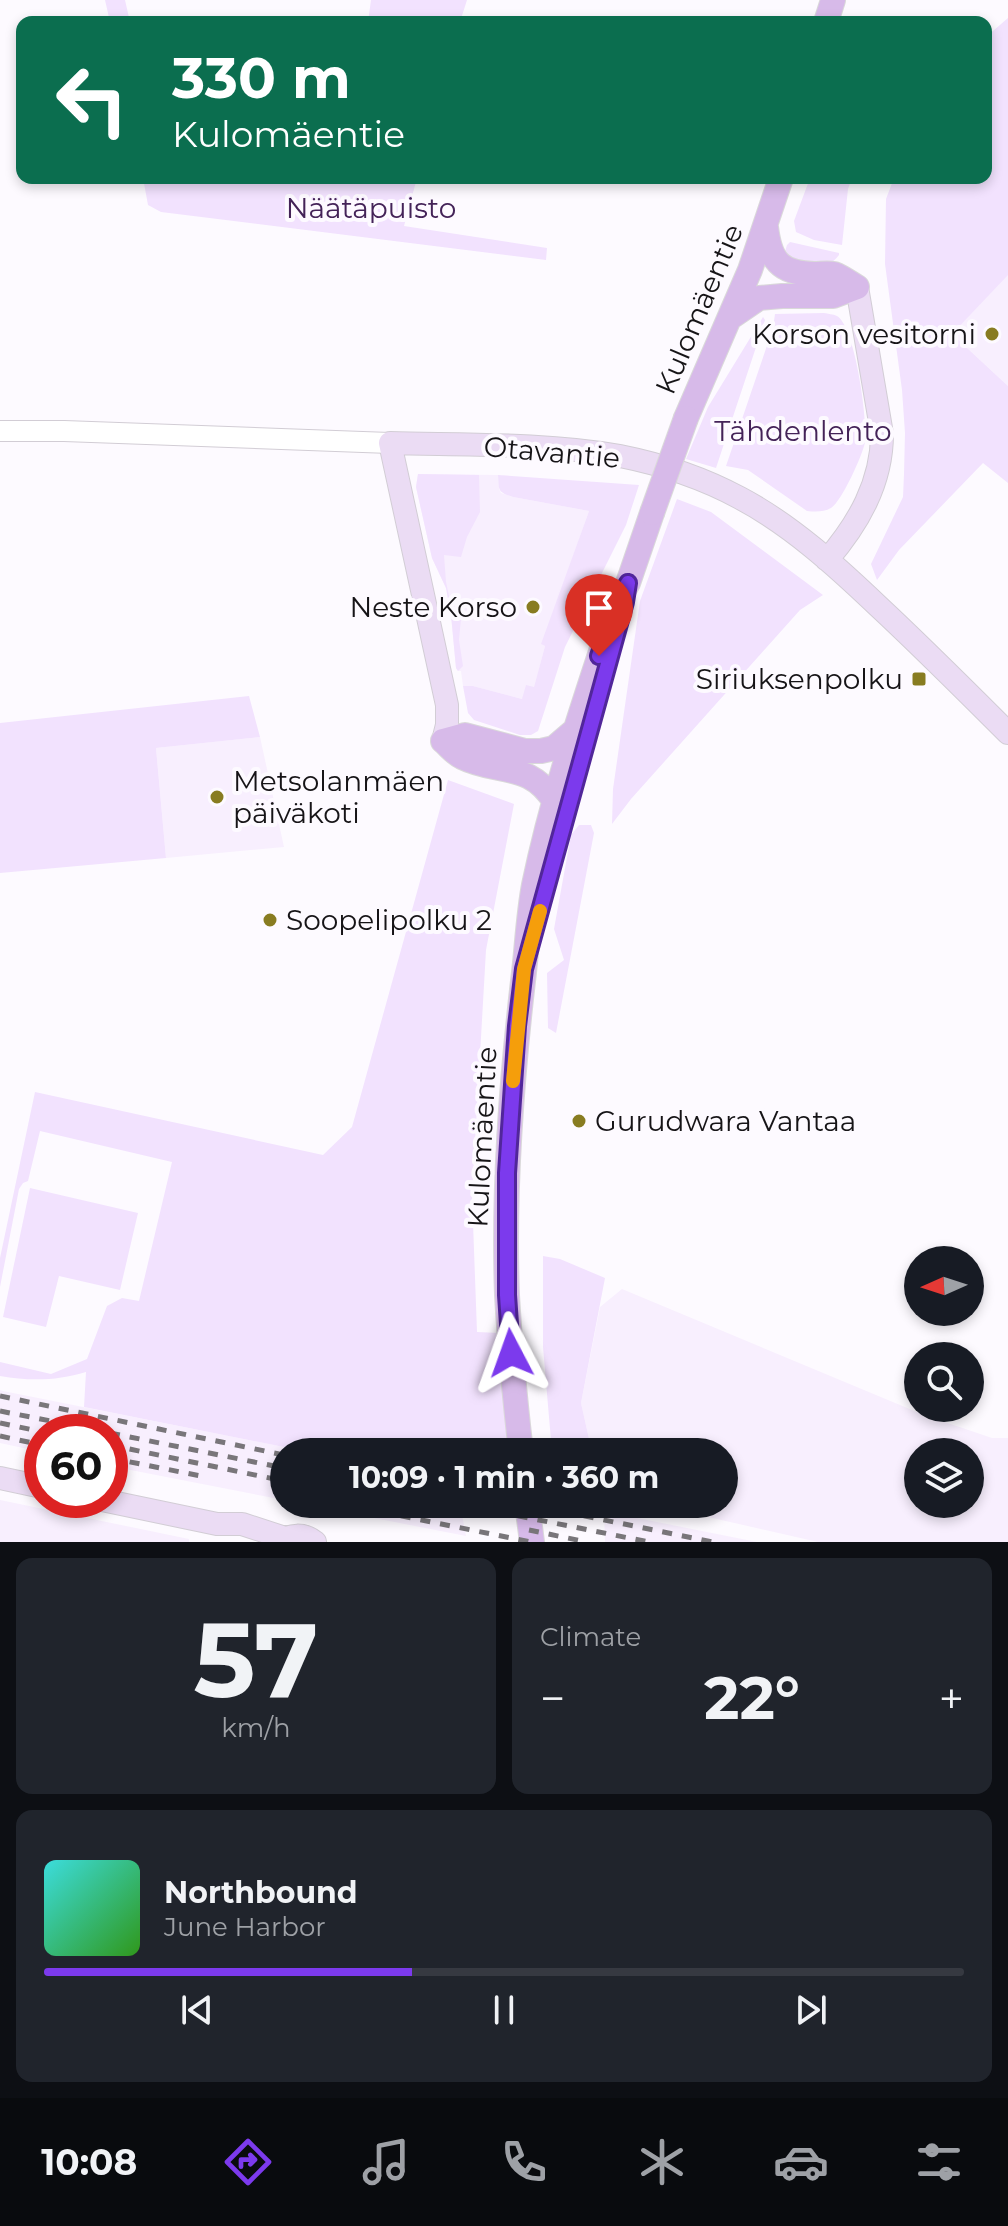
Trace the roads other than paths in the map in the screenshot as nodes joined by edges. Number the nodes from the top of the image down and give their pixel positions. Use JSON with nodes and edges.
{"nodes":[{"id":1,"x":767,"y":184,"type":"edge"},
{"id":2,"x":779,"y":184,"type":"edge"},
{"id":3,"x":766,"y":227,"type":"junction"},
{"id":4,"x":857,"y":287,"type":"junction"},
{"id":5,"x":731,"y":317,"type":"junction"},
{"id":6,"x":686,"y":418,"type":"junction"},
{"id":7,"x":0,"y":431,"type":"edge"},
{"id":8,"x":390,"y":443,"type":"junction"},
{"id":9,"x":827,"y":560,"type":"junction"},
{"id":10,"x":628,"y":583,"type":"junction"},
{"id":11,"x":575,"y":730,"type":"junction"},
{"id":12,"x":1008,"y":733,"type":"edge"},
{"id":13,"x":443,"y":741,"type":"junction"},
{"id":14,"x":555,"y":802,"type":"junction"},
{"id":15,"x":524,"y":969,"type":"junction"},
{"id":16,"x":520,"y":1438,"type":"edge"},
{"id":17,"x":0,"y":1478,"type":"edge"},
{"id":18,"x":24,"y":1483,"type":"edge"},
{"id":19,"x":128,"y":1505,"type":"edge"},
{"id":20,"x":529,"y":1518,"type":"edge"},
{"id":21,"x":217,"y":1524,"type":"junction"},
{"id":22,"x":282,"y":1540,"type":"edge"},
{"id":23,"x":248,"y":1542,"type":"edge"},
{"id":24,"x":315,"y":1542,"type":"edge"},
{"id":25,"x":532,"y":1542,"type":"edge"}],
"edges":[{"from":1,"to":6,"type":"main road","name":"Kulomäentie"},
{"from":2,"to":3,"type":"main road","name":"Kulomäentie"},
{"from":3,"to":4,"type":"main road"},
{"from":3,"to":5,"type":"main road","name":"Kulomäentie"},
{"from":4,"to":5,"type":"main road"},
{"from":4,"to":9,"type":"main road"},
{"from":5,"to":6,"type":"main road","name":"Kulomäentie"},
{"from":6,"to":10,"type":"main road","name":"Kulomäentie","bridge":true},
{"from":7,"to":8,"type":"street","name":"Otavantie"},
{"from":8,"to":9,"type":"main road","name":"Otavantie"},
{"from":8,"to":13,"type":"main road"},
{"from":9,"to":12,"type":"main road","name":"Otavantie"},
{"from":10,"to":11,"type":"main road","name":"Kulomäentie"},
{"from":10,"to":15,"type":"main road","name":"Kulomäentie"},
{"from":11,"to":13,"type":"main road"},
{"from":11,"to":14,"type":"main road","name":"Kulomäentie"},
{"from":13,"to":14,"type":"main road"},
{"from":14,"to":15,"type":"main road","name":"Kulomäentie"},
{"from":15,"to":16,"type":"main road","name":"Kulomäentie"},
{"from":17,"to":18,"type":"main road"},
{"from":19,"to":21,"type":"main road"},
{"from":20,"to":25,"type":"main road"},
{"from":21,"to":22,"type":"main road"},
{"from":21,"to":23,"type":"main road"},
{"from":22,"to":24,"type":"main road"}]}
